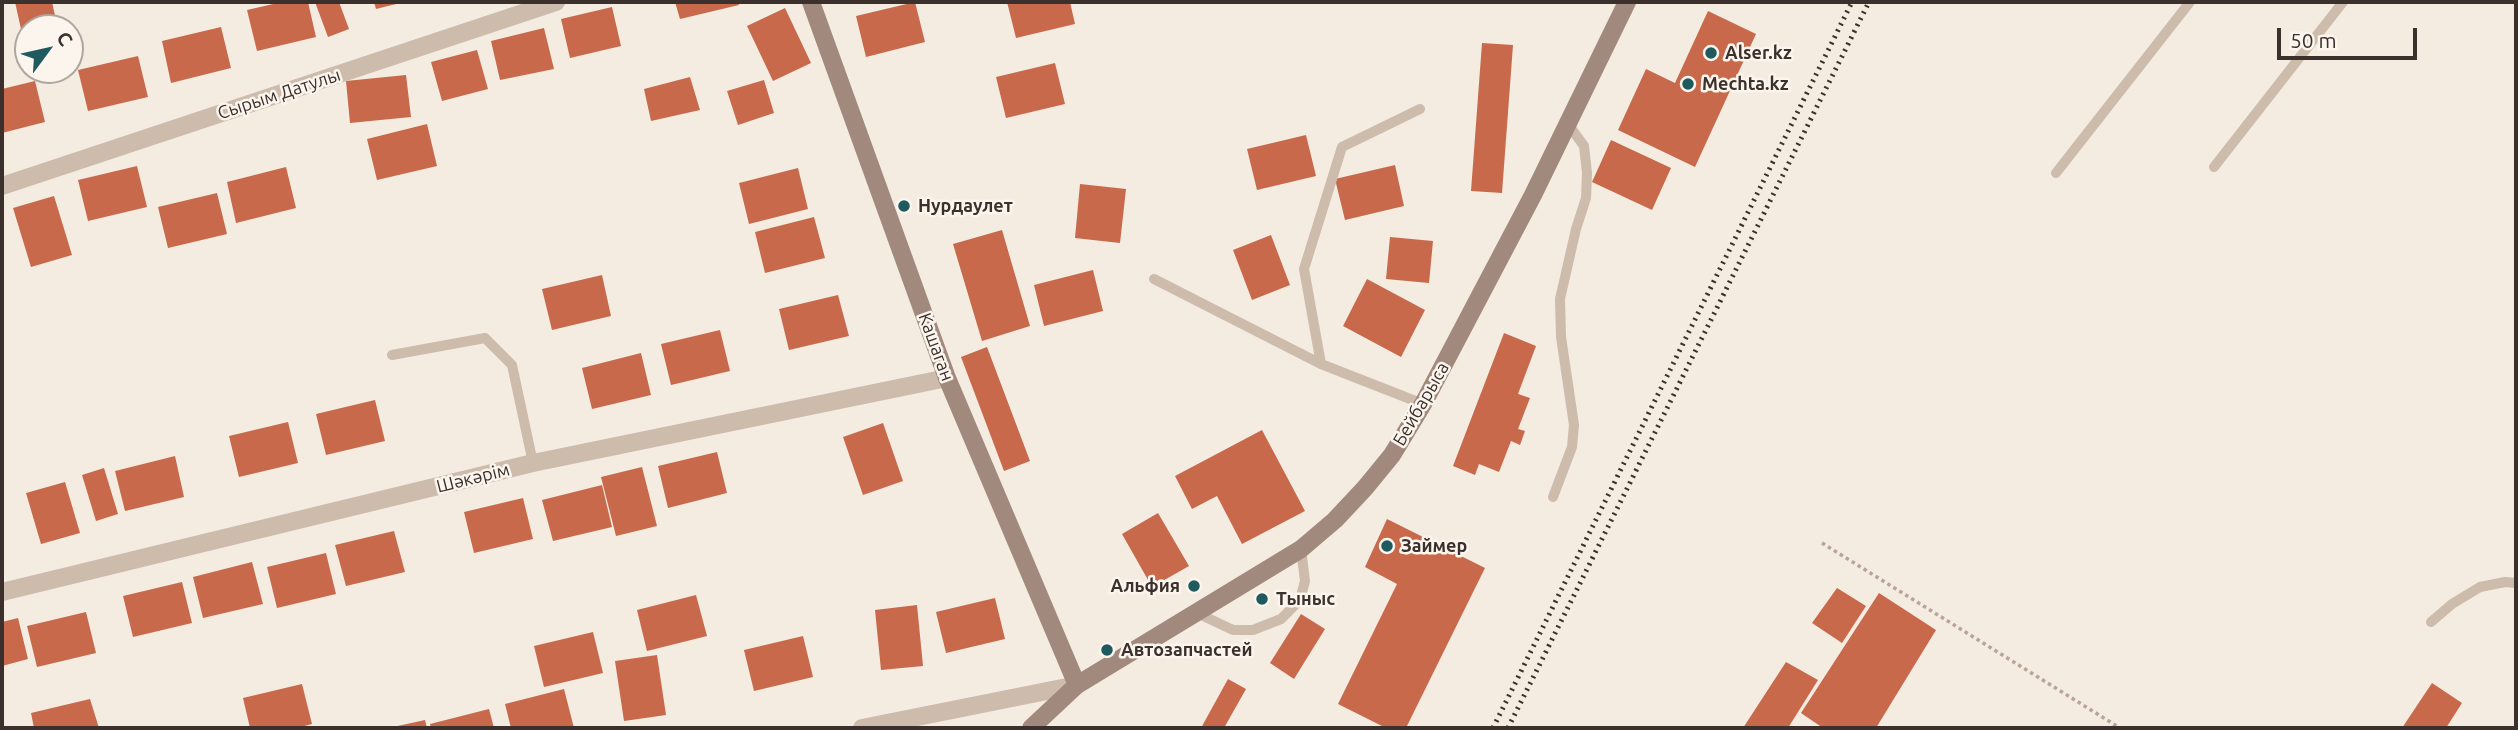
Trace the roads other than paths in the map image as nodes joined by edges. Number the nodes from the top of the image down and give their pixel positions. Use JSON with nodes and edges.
{"nodes":[{"id":1,"x":556,"y":2,"type":"edge"},
{"id":2,"x":811,"y":2,"type":"edge"},
{"id":3,"x":1628,"y":2,"type":"edge"},
{"id":4,"x":2190,"y":2,"type":"edge"},
{"id":5,"x":2343,"y":2,"type":"edge"},
{"id":6,"x":1420,"y":109,"type":"dead end"},
{"id":7,"x":1568,"y":124,"type":"junction"},
{"id":8,"x":2214,"y":167,"type":"dead end"},
{"id":9,"x":2056,"y":173,"type":"dead end"},
{"id":10,"x":2,"y":186,"type":"edge"},
{"id":11,"x":1154,"y":279,"type":"dead end"},
{"id":12,"x":392,"y":355,"type":"dead end"},
{"id":13,"x":1321,"y":364,"type":"junction"},
{"id":14,"x":947,"y":378,"type":"junction"},
{"id":15,"x":1423,"y":404,"type":"junction"},
{"id":16,"x":533,"y":463,"type":"junction"},
{"id":17,"x":1553,"y":497,"type":"dead end"},
{"id":18,"x":1301,"y":549,"type":"junction"},
{"id":19,"x":2516,"y":583,"type":"edge"},
{"id":20,"x":2,"y":592,"type":"edge"},
{"id":21,"x":1197,"y":614,"type":"junction"},
{"id":22,"x":2431,"y":622,"type":"dead end"},
{"id":23,"x":1077,"y":685,"type":"junction"},
{"id":24,"x":862,"y":728,"type":"edge"},
{"id":25,"x":1031,"y":728,"type":"edge"}],
"edges":[{"from":1,"to":10,"type":"street","name":"Сырым Датулы"},
{"from":2,"to":14,"type":"street","name":"Кашаган"},
{"from":3,"to":7,"type":"street","name":"Бейбарыса"},
{"from":4,"to":9,"type":"lane"},
{"from":5,"to":8,"type":"lane"},
{"from":6,"to":13,"type":"lane"},
{"from":7,"to":15,"type":"street","name":"Бейбарыса"},
{"from":7,"to":17,"type":"lane"},
{"from":11,"to":13,"type":"lane"},
{"from":12,"to":16,"type":"lane"},
{"from":13,"to":15,"type":"lane"},
{"from":14,"to":16,"type":"street","name":"Шәкәрім"},
{"from":14,"to":23,"type":"street","name":"Кашаган"},
{"from":15,"to":18,"type":"street","name":"Бейбарыса"},
{"from":16,"to":20,"type":"street","name":"Шәкәрім"},
{"from":18,"to":21,"type":"street","name":"Бейбарыса"},
{"from":18,"to":21,"type":"lane"},
{"from":19,"to":22,"type":"lane"},
{"from":21,"to":23,"type":"street","name":"Бейбарыса"},
{"from":23,"to":24,"type":"street"},
{"from":23,"to":25,"type":"street","name":"Бейбарыса"}]}
